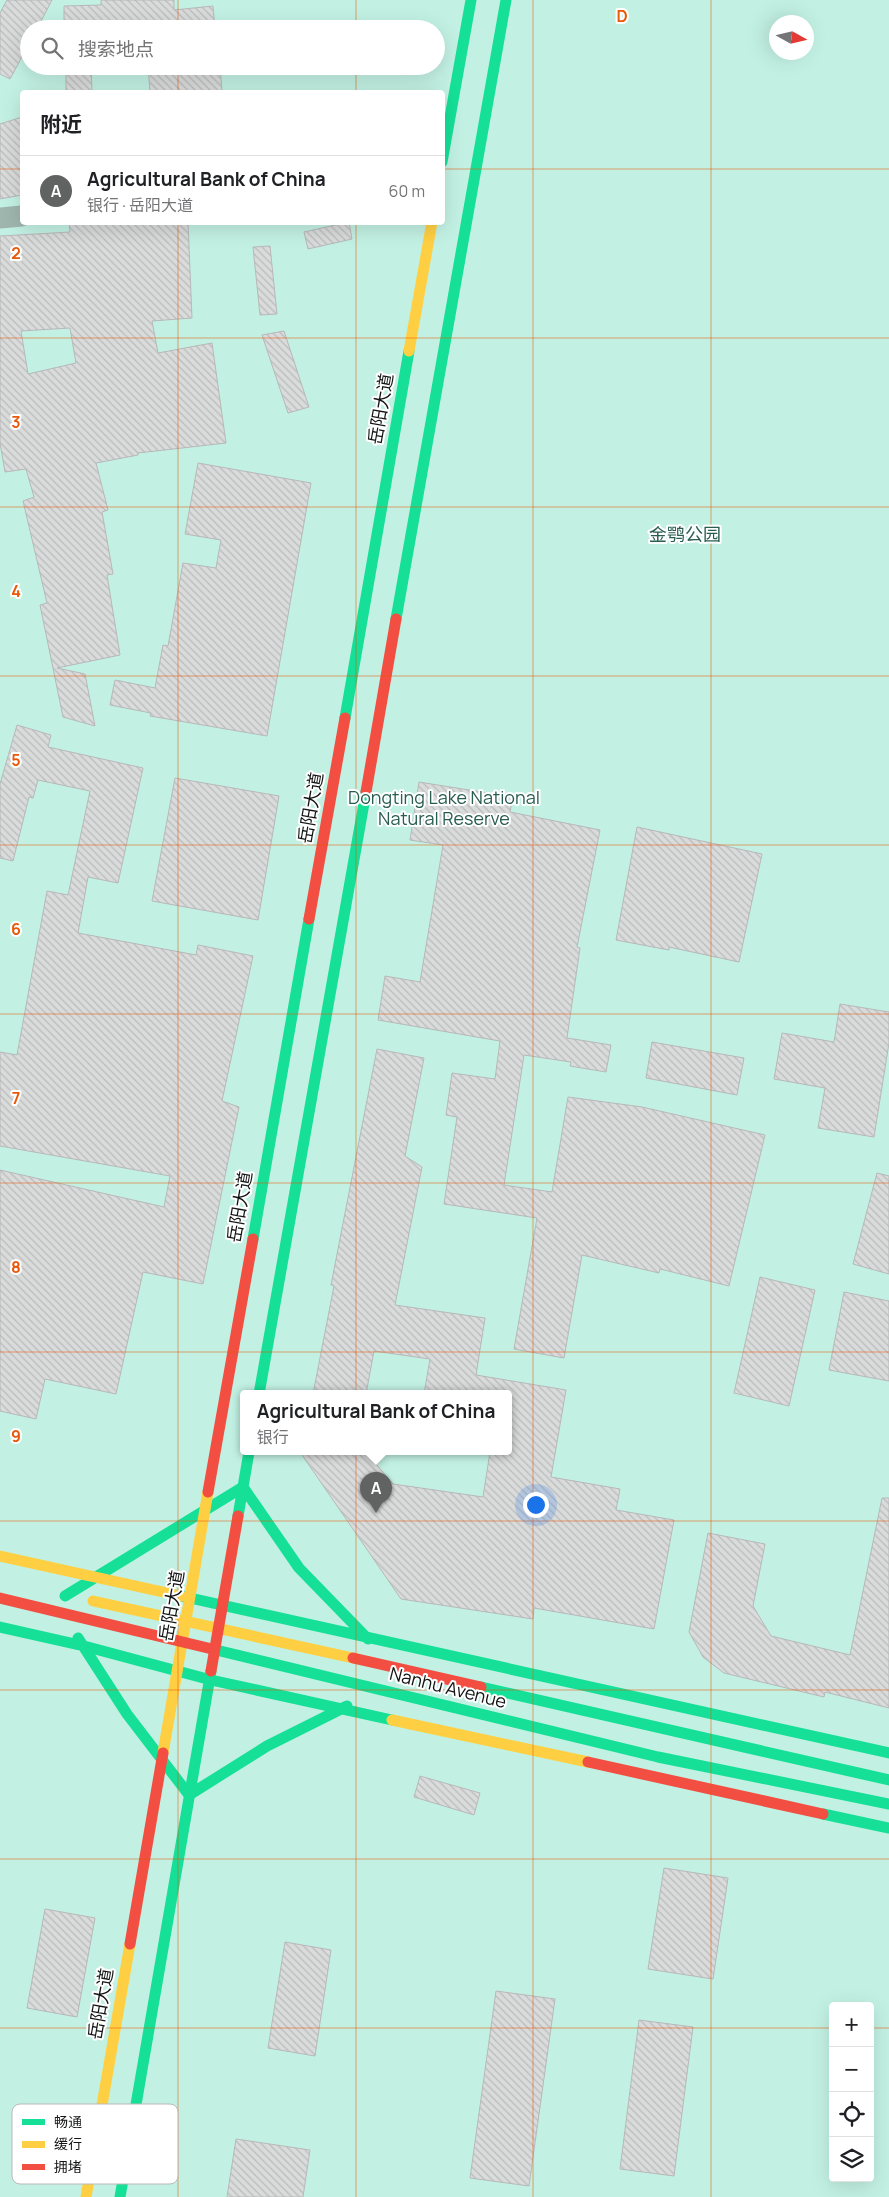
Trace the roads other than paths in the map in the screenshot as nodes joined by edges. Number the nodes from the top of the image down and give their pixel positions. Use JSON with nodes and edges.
{"nodes":[{"id":1,"x":471,"y":0,"type":"edge"},
{"id":2,"x":506,"y":0,"type":"edge"},
{"id":3,"x":445,"y":145,"type":"edge"},
{"id":4,"x":20,"y":216,"type":"edge"},
{"id":5,"x":0,"y":218,"type":"edge"},
{"id":6,"x":431,"y":225,"type":"edge"},
{"id":7,"x":261,"y":1390,"type":"edge"},
{"id":8,"x":248,"y":1455,"type":"edge"},
{"id":9,"x":243,"y":1487,"type":"junction"},
{"id":10,"x":206,"y":1510,"type":"junction"},
{"id":11,"x":0,"y":1556,"type":"edge"},
{"id":12,"x":94,"y":1578,"type":"junction"},
{"id":13,"x":0,"y":1598,"type":"edge"},
{"id":14,"x":190,"y":1600,"type":"junction"},
{"id":15,"x":223,"y":1607,"type":"junction"},
{"id":16,"x":60,"y":1611,"type":"junction"},
{"id":17,"x":187,"y":1621,"type":"junction"},
{"id":18,"x":0,"y":1627,"type":"edge"},
{"id":19,"x":220,"y":1628,"type":"junction"},
{"id":20,"x":368,"y":1638,"type":"junction"},
{"id":21,"x":183,"y":1641,"type":"junction"},
{"id":22,"x":84,"y":1646,"type":"junction"},
{"id":23,"x":216,"y":1650,"type":"junction"},
{"id":24,"x":398,"y":1669,"type":"junction"},
{"id":25,"x":178,"y":1672,"type":"junction"},
{"id":26,"x":211,"y":1680,"type":"junction"},
{"id":27,"x":385,"y":1690,"type":"junction"},
{"id":28,"x":341,"y":1708,"type":"junction"},
{"id":29,"x":889,"y":1753,"type":"edge"},
{"id":30,"x":161,"y":1760,"type":"junction"},
{"id":31,"x":889,"y":1780,"type":"edge"},
{"id":32,"x":189,"y":1796,"type":"junction"},
{"id":33,"x":889,"y":1804,"type":"edge"},
{"id":34,"x":889,"y":1828,"type":"edge"},
{"id":35,"x":102,"y":2104,"type":"edge"},
{"id":36,"x":136,"y":2104,"type":"edge"},
{"id":37,"x":88,"y":2184,"type":"edge"},
{"id":38,"x":122,"y":2184,"type":"edge"},
{"id":39,"x":86,"y":2197,"type":"edge"},
{"id":40,"x":120,"y":2197,"type":"edge"}],
"edges":[{"from":1,"to":3,"type":"main road"},
{"from":2,"to":7,"type":"main road"},
{"from":4,"to":5,"type":"street"},
{"from":6,"to":10,"type":"main road","name":"岳阳大道"},
{"from":8,"to":9,"type":"main road"},
{"from":9,"to":10,"type":"main road"},
{"from":9,"to":15,"type":"main road"},
{"from":9,"to":20,"type":"main road"},
{"from":10,"to":12,"type":"main road"},
{"from":10,"to":14,"type":"main road","name":"岳阳大道"},
{"from":11,"to":12,"type":"main road"},
{"from":12,"to":14,"type":"main road"},
{"from":12,"to":17,"type":"main road","name":"Nanhu Avenue"},
{"from":13,"to":16,"type":"main road","name":"Nanhu Avenue"},
{"from":14,"to":15,"type":"main road"},
{"from":14,"to":17,"type":"main road","name":"岳阳大道"},
{"from":15,"to":19,"type":"main road"},
{"from":15,"to":20,"type":"main road"},
{"from":16,"to":21,"type":"main road","name":"Nanhu Avenue"},
{"from":16,"to":22,"type":"main road"},
{"from":17,"to":19,"type":"main road","name":"Nanhu Avenue"},
{"from":17,"to":21,"type":"main road","name":"岳阳大道"},
{"from":18,"to":22,"type":"main road"},
{"from":19,"to":23,"type":"main road"},
{"from":19,"to":24,"type":"main road","name":"Nanhu Avenue"},
{"from":20,"to":24,"type":"main road"},
{"from":20,"to":29,"type":"main road"},
{"from":21,"to":23,"type":"main road","name":"Nanhu Avenue"},
{"from":21,"to":25,"type":"main road","name":"岳阳大道"},
{"from":22,"to":25,"type":"main road"},
{"from":22,"to":30,"type":"main road"},
{"from":23,"to":26,"type":"main road"},
{"from":23,"to":27,"type":"main road","name":"Nanhu Avenue"},
{"from":24,"to":31,"type":"main road","name":"Nanhu Avenue"},
{"from":25,"to":26,"type":"main road"},
{"from":25,"to":30,"type":"main road","name":"岳阳大道"},
{"from":26,"to":28,"type":"main road"},
{"from":26,"to":32,"type":"main road"},
{"from":27,"to":28,"type":"main road"},
{"from":27,"to":33,"type":"main road","name":"Nanhu Avenue"},
{"from":28,"to":32,"type":"main road"},
{"from":28,"to":34,"type":"main road"},
{"from":30,"to":32,"type":"main road"},
{"from":30,"to":35,"type":"main road","name":"岳阳大道"},
{"from":32,"to":36,"type":"main road"},
{"from":37,"to":39,"type":"main road","name":"岳阳大道"},
{"from":38,"to":40,"type":"main road"}]}
